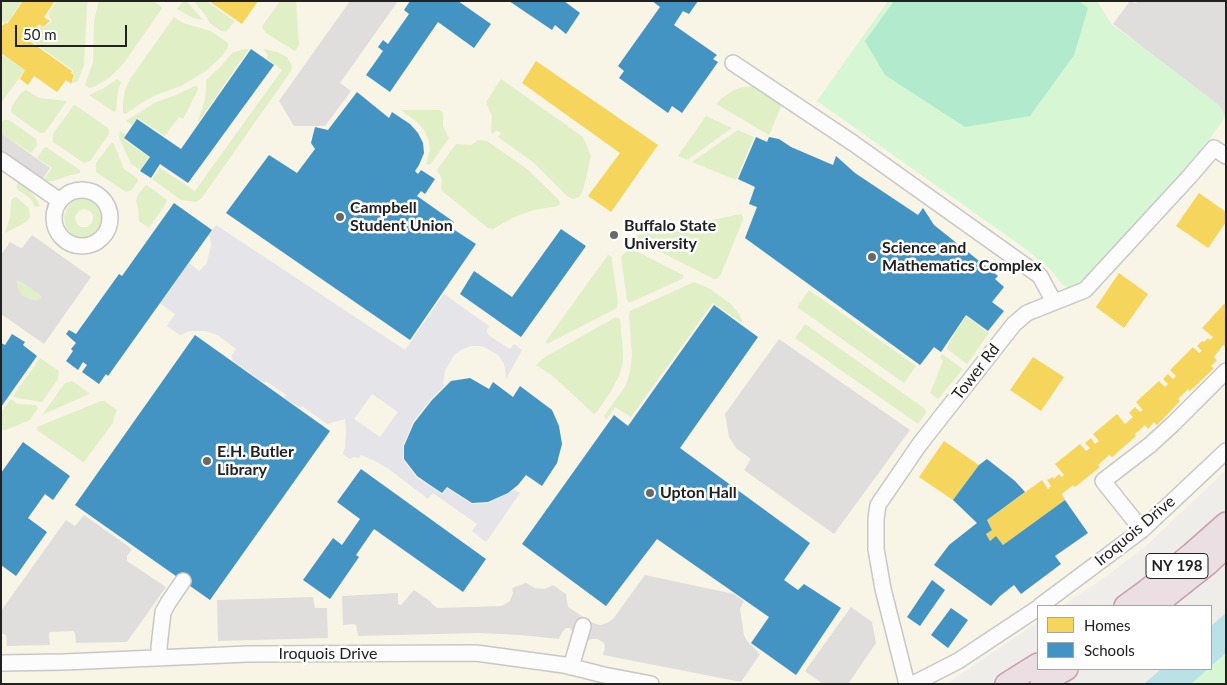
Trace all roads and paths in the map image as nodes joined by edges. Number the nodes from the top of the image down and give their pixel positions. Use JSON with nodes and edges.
{"nodes":[{"id":1,"x":733,"y":63,"type":"dead end"},
{"id":2,"x":1226,"y":156,"type":"edge"},
{"id":3,"x":1,"y":160,"type":"edge"},
{"id":4,"x":60,"y":201,"type":"dead end"},
{"id":5,"x":1054,"y":302,"type":"junction"},
{"id":6,"x":1226,"y":371,"type":"edge"},
{"id":7,"x":1226,"y":451,"type":"edge"},
{"id":8,"x":1226,"y":522,"type":"edge"},
{"id":9,"x":1142,"y":530,"type":"junction"},
{"id":10,"x":1226,"y":547,"type":"edge"},
{"id":11,"x":183,"y":581,"type":"dead end"},
{"id":12,"x":1042,"y":605,"type":"edge"},
{"id":13,"x":1127,"y":605,"type":"edge"},
{"id":14,"x":1157,"y":605,"type":"edge"},
{"id":15,"x":1037,"y":608,"type":"edge"},
{"id":16,"x":583,"y":626,"type":"dead end"},
{"id":17,"x":160,"y":658,"type":"junction"},
{"id":18,"x":1,"y":663,"type":"edge"},
{"id":19,"x":1037,"y":665,"type":"edge"},
{"id":20,"x":571,"y":667,"type":"junction"},
{"id":21,"x":1065,"y":670,"type":"edge"},
{"id":22,"x":651,"y":684,"type":"edge"},
{"id":23,"x":907,"y":684,"type":"edge"},
{"id":24,"x":913,"y":684,"type":"edge"},
{"id":25,"x":1006,"y":684,"type":"edge"},
{"id":26,"x":1041,"y":684,"type":"edge"}],
"edges":[{"from":1,"to":5,"type":"street"},
{"from":2,"to":5,"type":"street","name":"Tower Rd"},
{"from":3,"to":4,"type":"street"},
{"from":5,"to":23,"type":"street","name":"Tower Rd"},
{"from":6,"to":9,"type":"street"},
{"from":7,"to":9,"type":"street","name":"Iroquois Drive"},
{"from":8,"to":13,"type":"highway","number":"NY 198"},
{"from":9,"to":12,"type":"street","name":"Iroquois Drive"},
{"from":10,"to":14,"type":"highway","number":"NY 198"},
{"from":11,"to":17,"type":"street"},
{"from":15,"to":24,"type":"street","name":"Iroquois Drive"},
{"from":16,"to":20,"type":"street"},
{"from":17,"to":18,"type":"street","name":"Iroquois Drive"},
{"from":17,"to":20,"type":"street","name":"Iroquois Drive"},
{"from":19,"to":25,"type":"highway"},
{"from":20,"to":22,"type":"street","name":"Iroquois Drive"},
{"from":21,"to":26,"type":"highway"}]}
